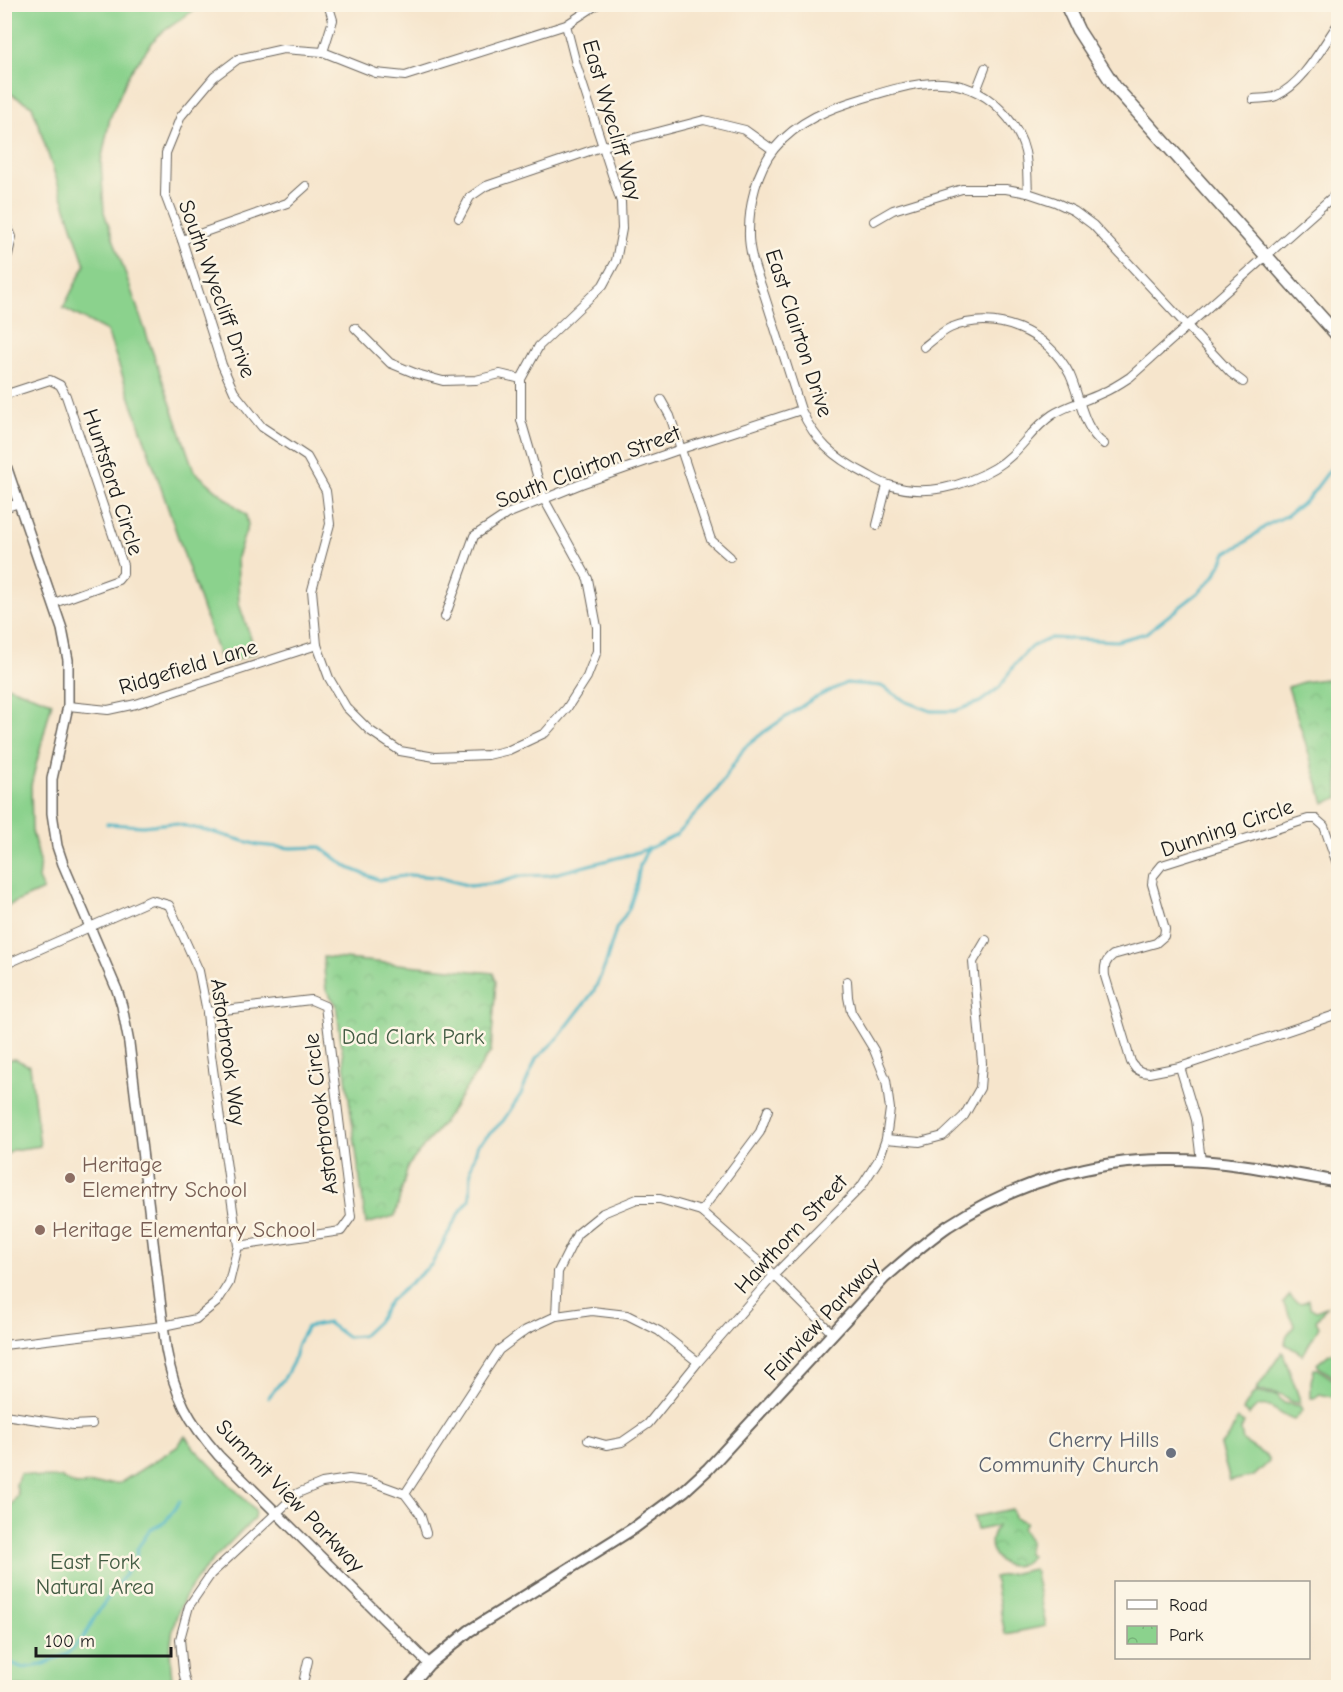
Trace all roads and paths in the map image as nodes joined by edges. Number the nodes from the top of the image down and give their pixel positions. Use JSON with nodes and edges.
{"nodes":[{"id":1,"x":328,"y":4,"type":"edge"},
{"id":2,"x":598,"y":4,"type":"edge"},
{"id":3,"x":1066,"y":4,"type":"edge"},
{"id":4,"x":1338,"y":24,"type":"edge"},
{"id":5,"x":566,"y":25,"type":"junction"},
{"id":6,"x":323,"y":52,"type":"junction"},
{"id":7,"x":986,"y":68,"type":"dead end"},
{"id":8,"x":976,"y":91,"type":"junction"},
{"id":9,"x":1253,"y":99,"type":"dead end"},
{"id":10,"x":604,"y":146,"type":"junction"},
{"id":11,"x":773,"y":150,"type":"junction"},
{"id":12,"x":306,"y":186,"type":"dead end"},
{"id":13,"x":1338,"y":192,"type":"edge"},
{"id":14,"x":1028,"y":193,"type":"junction"},
{"id":15,"x":4,"y":217,"type":"edge"},
{"id":16,"x":459,"y":218,"type":"dead end"},
{"id":17,"x":874,"y":221,"type":"dead end"},
{"id":18,"x":182,"y":240,"type":"junction"},
{"id":19,"x":4,"y":256,"type":"edge"},
{"id":20,"x":1265,"y":256,"type":"junction"},
{"id":21,"x":1188,"y":327,"type":"junction"},
{"id":22,"x":355,"y":328,"type":"dead end"},
{"id":23,"x":1338,"y":336,"type":"edge"},
{"id":24,"x":924,"y":347,"type":"dead end"},
{"id":25,"x":521,"y":379,"type":"junction"},
{"id":26,"x":1243,"y":382,"type":"dead end"},
{"id":27,"x":4,"y":395,"type":"edge"},
{"id":28,"x":661,"y":400,"type":"dead end"},
{"id":29,"x":1080,"y":402,"type":"junction"},
{"id":30,"x":801,"y":410,"type":"junction"},
{"id":31,"x":1104,"y":444,"type":"dead end"},
{"id":32,"x":681,"y":449,"type":"junction"},
{"id":33,"x":4,"y":460,"type":"edge"},
{"id":34,"x":887,"y":485,"type":"junction"},
{"id":35,"x":544,"y":499,"type":"junction"},
{"id":36,"x":19,"y":503,"type":"junction"},
{"id":37,"x":4,"y":508,"type":"edge"},
{"id":38,"x":877,"y":525,"type":"dead end"},
{"id":39,"x":730,"y":557,"type":"dead end"},
{"id":40,"x":54,"y":603,"type":"junction"},
{"id":41,"x":445,"y":617,"type":"dead end"},
{"id":42,"x":316,"y":645,"type":"junction"},
{"id":43,"x":68,"y":706,"type":"junction"},
{"id":44,"x":1338,"y":867,"type":"edge"},
{"id":45,"x":90,"y":927,"type":"junction"},
{"id":46,"x":986,"y":940,"type":"dead end"},
{"id":47,"x":4,"y":965,"type":"edge"},
{"id":48,"x":847,"y":981,"type":"dead end"},
{"id":49,"x":207,"y":1012,"type":"junction"},
{"id":50,"x":1338,"y":1014,"type":"edge"},
{"id":51,"x":1180,"y":1066,"type":"junction"},
{"id":52,"x":768,"y":1110,"type":"dead end"},
{"id":53,"x":886,"y":1139,"type":"junction"},
{"id":54,"x":1201,"y":1161,"type":"junction"},
{"id":55,"x":1338,"y":1182,"type":"edge"},
{"id":56,"x":701,"y":1211,"type":"junction"},
{"id":57,"x":238,"y":1246,"type":"junction"},
{"id":58,"x":774,"y":1275,"type":"junction"},
{"id":59,"x":556,"y":1316,"type":"junction"},
{"id":60,"x":163,"y":1326,"type":"junction"},
{"id":61,"x":832,"y":1333,"type":"junction"},
{"id":62,"x":4,"y":1345,"type":"edge"},
{"id":63,"x":698,"y":1362,"type":"junction"},
{"id":64,"x":4,"y":1415,"type":"edge"},
{"id":65,"x":92,"y":1424,"type":"dead end"},
{"id":66,"x":588,"y":1440,"type":"dead end"},
{"id":67,"x":405,"y":1494,"type":"junction"},
{"id":68,"x":276,"y":1512,"type":"junction"},
{"id":69,"x":426,"y":1533,"type":"dead end"},
{"id":70,"x":308,"y":1662,"type":"dead end"},
{"id":71,"x":429,"y":1664,"type":"junction"},
{"id":72,"x":187,"y":1688,"type":"edge"},
{"id":73,"x":298,"y":1688,"type":"edge"},
{"id":74,"x":408,"y":1688,"type":"edge"}],
"edges":[{"from":1,"to":6,"type":"street"},
{"from":2,"to":5,"type":"street","name":"South Wyecliff Drive"},
{"from":3,"to":20,"type":"main road"},
{"from":4,"to":9,"type":"street"},
{"from":5,"to":6,"type":"street","name":"South Wyecliff Drive"},
{"from":5,"to":10,"type":"street","name":"East Wyecliff Way"},
{"from":6,"to":18,"type":"street","name":"South Wyecliff Drive"},
{"from":7,"to":8,"type":"street"},
{"from":8,"to":11,"type":"street","name":"East Clairton Drive"},
{"from":8,"to":14,"type":"street","name":"East Clairton Drive"},
{"from":10,"to":11,"type":"street"},
{"from":10,"to":16,"type":"street"},
{"from":10,"to":25,"type":"street","name":"East Wyecliff Way"},
{"from":11,"to":30,"type":"street","name":"East Clairton Drive"},
{"from":12,"to":18,"type":"street"},
{"from":13,"to":20,"type":"street","name":"East Clairton Drive"},
{"from":14,"to":17,"type":"street"},
{"from":14,"to":21,"type":"street"},
{"from":15,"to":19,"type":"street"},
{"from":18,"to":42,"type":"street","name":"South Wyecliff Drive"},
{"from":20,"to":21,"type":"street","name":"East Clairton Drive"},
{"from":20,"to":23,"type":"main road"},
{"from":21,"to":26,"type":"street"},
{"from":21,"to":29,"type":"street","name":"East Clairton Drive"},
{"from":22,"to":25,"type":"street"},
{"from":24,"to":29,"type":"street"},
{"from":25,"to":35,"type":"street","name":"East Wyecliff Way"},
{"from":27,"to":40,"type":"street","name":"Huntsford Circle"},
{"from":28,"to":32,"type":"street"},
{"from":29,"to":31,"type":"street"},
{"from":29,"to":34,"type":"street","name":"East Clairton Drive"},
{"from":30,"to":32,"type":"street","name":"South Clairton Street"},
{"from":30,"to":34,"type":"street","name":"East Clairton Drive"},
{"from":32,"to":35,"type":"street","name":"South Clairton Street"},
{"from":32,"to":39,"type":"street"},
{"from":33,"to":36,"type":"street","name":"Summit View Parkway"},
{"from":34,"to":38,"type":"street"},
{"from":35,"to":41,"type":"street","name":"South Clairton Street"},
{"from":35,"to":42,"type":"street","name":"East Wyecliff Way"},
{"from":36,"to":37,"type":"street"},
{"from":36,"to":40,"type":"street","name":"Summit View Parkway"},
{"from":40,"to":43,"type":"street","name":"Summit View Parkway"},
{"from":42,"to":43,"type":"street","name":"Ridgefield Lane"},
{"from":43,"to":45,"type":"street","name":"Summit View Parkway"},
{"from":44,"to":51,"type":"street","name":"Dunning Circle"},
{"from":45,"to":47,"type":"street"},
{"from":45,"to":49,"type":"street","name":"Astorbrook Way"},
{"from":45,"to":60,"type":"street","name":"Summit View Parkway"},
{"from":46,"to":53,"type":"street"},
{"from":48,"to":53,"type":"street","name":"Hawthorn Street"},
{"from":49,"to":57,"type":"street","name":"Astorbrook Way"},
{"from":49,"to":57,"type":"street","name":"Astorbrook Circle"},
{"from":50,"to":51,"type":"street","name":"Dunning Circle"},
{"from":51,"to":54,"type":"street"},
{"from":52,"to":56,"type":"street"},
{"from":53,"to":58,"type":"street","name":"Hawthorn Street"},
{"from":54,"to":55,"type":"main road","name":"Fairview Parkway"},
{"from":54,"to":61,"type":"main road","name":"Fairview Parkway"},
{"from":56,"to":58,"type":"street"},
{"from":56,"to":59,"type":"street"},
{"from":57,"to":60,"type":"street","name":"Astorbrook Way"},
{"from":58,"to":61,"type":"street"},
{"from":58,"to":63,"type":"street","name":"Hawthorn Street"},
{"from":59,"to":63,"type":"street"},
{"from":59,"to":67,"type":"street"},
{"from":60,"to":62,"type":"street","name":"Astorbrook Way"},
{"from":60,"to":68,"type":"street","name":"Summit View Parkway"},
{"from":61,"to":71,"type":"main road","name":"Fairview Parkway"},
{"from":63,"to":66,"type":"street","name":"Hawthorn Street"},
{"from":64,"to":65,"type":"street"},
{"from":67,"to":68,"type":"street"},
{"from":67,"to":69,"type":"street"},
{"from":68,"to":71,"type":"street","name":"Summit View Parkway"},
{"from":68,"to":72,"type":"street"},
{"from":70,"to":73,"type":"street"},
{"from":71,"to":74,"type":"main road","name":"Fairview Parkway"}]}
